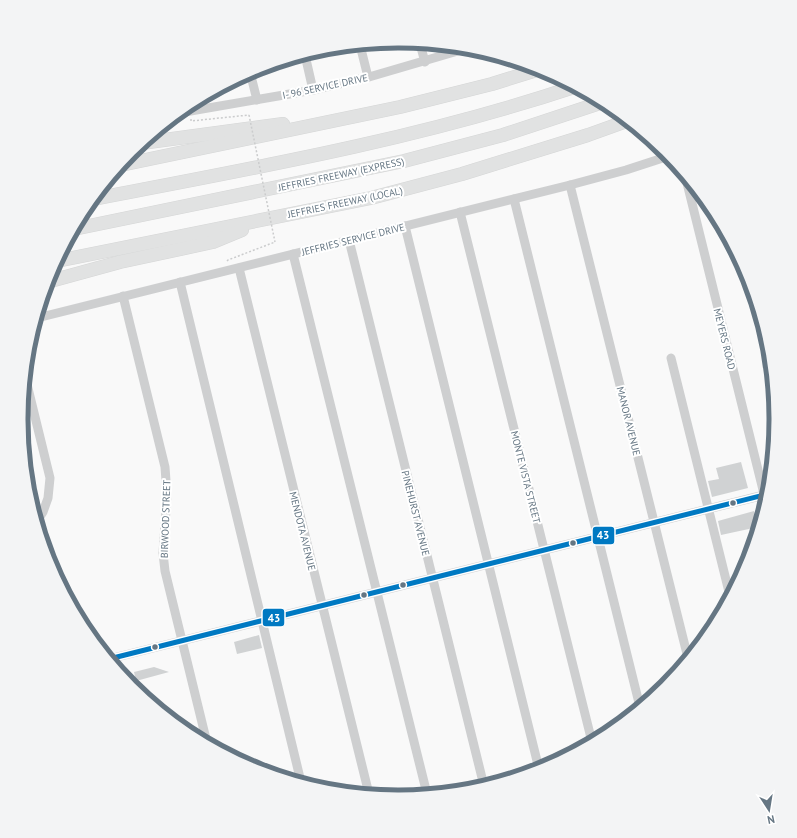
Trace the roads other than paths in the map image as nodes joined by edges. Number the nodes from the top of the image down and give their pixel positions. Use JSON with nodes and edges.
{"nodes":[{"id":1,"x":421,"y":49,"type":"edge"},
{"id":2,"x":361,"y":51,"type":"edge"},
{"id":3,"x":453,"y":53,"type":"edge"},
{"id":4,"x":306,"y":60,"type":"edge"},
{"id":5,"x":425,"y":62,"type":"junction"},
{"id":6,"x":530,"y":73,"type":"edge"},
{"id":7,"x":368,"y":77,"type":"junction"},
{"id":8,"x":252,"y":79,"type":"edge"},
{"id":9,"x":567,"y":89,"type":"edge"},
{"id":10,"x":313,"y":90,"type":"junction"},
{"id":11,"x":257,"y":100,"type":"junction"},
{"id":12,"x":202,"y":105,"type":"edge"},
{"id":13,"x":594,"y":105,"type":"edge"},
{"id":14,"x":621,"y":123,"type":"edge"},
{"id":15,"x":326,"y":124,"type":"junction"},
{"id":16,"x":152,"y":142,"type":"edge"},
{"id":17,"x":661,"y":158,"type":"edge"},
{"id":18,"x":131,"y":163,"type":"edge"},
{"id":19,"x":570,"y":185,"type":"junction"},
{"id":20,"x":687,"y":187,"type":"edge"},
{"id":21,"x":102,"y":197,"type":"edge"},
{"id":22,"x":514,"y":199,"type":"junction"},
{"id":23,"x":460,"y":212,"type":"junction"},
{"id":24,"x":276,"y":218,"type":"junction"},
{"id":25,"x":405,"y":226,"type":"junction"},
{"id":26,"x":82,"y":227,"type":"edge"},
{"id":27,"x":349,"y":240,"type":"junction"},
{"id":28,"x":293,"y":254,"type":"junction"},
{"id":29,"x":64,"y":260,"type":"edge"},
{"id":30,"x":239,"y":268,"type":"junction"},
{"id":31,"x":55,"y":280,"type":"edge"},
{"id":32,"x":180,"y":282,"type":"junction"},
{"id":33,"x":123,"y":296,"type":"junction"},
{"id":34,"x":43,"y":316,"type":"edge"},
{"id":35,"x":671,"y":358,"type":"dead end"},
{"id":36,"x":29,"y":393,"type":"edge"},
{"id":37,"x":763,"y":485,"type":"edge"},
{"id":38,"x":760,"y":498,"type":"edge"},
{"id":39,"x":708,"y":509,"type":"junction"},
{"id":40,"x":41,"y":515,"type":"edge"},
{"id":41,"x":654,"y":522,"type":"junction"},
{"id":42,"x":598,"y":537,"type":"junction"},
{"id":43,"x":544,"y":550,"type":"junction"},
{"id":44,"x":488,"y":564,"type":"junction"},
{"id":45,"x":432,"y":578,"type":"junction"},
{"id":46,"x":728,"y":588,"type":"edge"},
{"id":47,"x":377,"y":592,"type":"junction"},
{"id":48,"x":322,"y":606,"type":"junction"},
{"id":49,"x":262,"y":621,"type":"junction"},
{"id":50,"x":182,"y":640,"type":"junction"},
{"id":51,"x":686,"y":652,"type":"edge"},
{"id":52,"x":115,"y":657,"type":"edge"},
{"id":53,"x":639,"y":701,"type":"edge"},
{"id":54,"x":205,"y":735,"type":"edge"},
{"id":55,"x":590,"y":736,"type":"edge"},
{"id":56,"x":537,"y":762,"type":"edge"},
{"id":57,"x":300,"y":776,"type":"edge"},
{"id":58,"x":482,"y":780,"type":"edge"},
{"id":59,"x":368,"y":788,"type":"edge"},
{"id":60,"x":426,"y":789,"type":"edge"}],
"edges":[{"from":1,"to":5,"type":"street"},
{"from":2,"to":7,"type":"street"},
{"from":3,"to":5,"type":"street","name":"I- 96 SERVICE DRIVE"},
{"from":4,"to":10,"type":"street"},
{"from":5,"to":7,"type":"street","name":"I- 96 SERVICE DRIVE"},
{"from":6,"to":15,"type":"highway"},
{"from":7,"to":10,"type":"street","name":"I- 96 SERVICE DRIVE"},
{"from":8,"to":11,"type":"street"},
{"from":9,"to":21,"type":"highway"},
{"from":10,"to":11,"type":"street","name":"I- 96 SERVICE DRIVE"},
{"from":11,"to":12,"type":"street","name":"I- 96 SERVICE DRIVE"},
{"from":13,"to":26,"type":"highway","name":"JEFFRIES FREEWAY (EXPRESS)"},
{"from":14,"to":24,"type":"highway","name":"JEFFRIES FREEWAY (LOCAL)"},
{"from":15,"to":16,"type":"highway"},
{"from":15,"to":18,"type":"highway"},
{"from":17,"to":19,"type":"street","name":"JEFFRIES SERVICE DRIVE"},
{"from":19,"to":22,"type":"street","name":"JEFFRIES SERVICE DRIVE"},
{"from":19,"to":41,"type":"street","name":"MANOR AVENUE"},
{"from":20,"to":37,"type":"street","name":"MEYERS ROAD"},
{"from":22,"to":23,"type":"street","name":"JEFFRIES SERVICE DRIVE"},
{"from":22,"to":42,"type":"street"},
{"from":23,"to":25,"type":"street","name":"JEFFRIES SERVICE DRIVE"},
{"from":23,"to":43,"type":"street","name":"MONTE VISTA STREET"},
{"from":24,"to":29,"type":"highway","name":"JEFFRIES FREEWAY (LOCAL)"},
{"from":24,"to":31,"type":"highway"},
{"from":25,"to":27,"type":"street","name":"JEFFRIES SERVICE DRIVE"},
{"from":25,"to":44,"type":"street"},
{"from":27,"to":28,"type":"street","name":"JEFFRIES SERVICE DRIVE"},
{"from":27,"to":45,"type":"street","name":"PINEHURST AVENUE"},
{"from":28,"to":30,"type":"street","name":"JEFFRIES SERVICE DRIVE"},
{"from":28,"to":47,"type":"street"},
{"from":30,"to":32,"type":"street","name":"JEFFRIES SERVICE DRIVE"},
{"from":30,"to":48,"type":"street","name":"MENDOTA AVENUE"},
{"from":32,"to":33,"type":"street","name":"JEFFRIES SERVICE DRIVE"},
{"from":32,"to":49,"type":"street"},
{"from":33,"to":34,"type":"street","name":"JEFFRIES SERVICE DRIVE"},
{"from":33,"to":50,"type":"street","name":"BIRWOOD STREET"},
{"from":35,"to":39,"type":"street"},
{"from":36,"to":40,"type":"street"},
{"from":38,"to":39,"type":"street"},
{"from":39,"to":41,"type":"street"},
{"from":39,"to":46,"type":"street"},
{"from":41,"to":42,"type":"street"},
{"from":41,"to":51,"type":"street","name":"MANOR AVENUE"},
{"from":42,"to":43,"type":"street"},
{"from":42,"to":53,"type":"street"},
{"from":43,"to":44,"type":"street"},
{"from":43,"to":55,"type":"street","name":"MONTE VISTA STREET"},
{"from":44,"to":45,"type":"street"},
{"from":44,"to":56,"type":"street"},
{"from":45,"to":47,"type":"street"},
{"from":45,"to":58,"type":"street","name":"PINEHURST AVENUE"},
{"from":47,"to":48,"type":"street"},
{"from":47,"to":60,"type":"street"},
{"from":48,"to":49,"type":"street"},
{"from":48,"to":59,"type":"street","name":"MENDOTA AVENUE"},
{"from":49,"to":50,"type":"street"},
{"from":49,"to":57,"type":"street"},
{"from":50,"to":52,"type":"street"},
{"from":50,"to":54,"type":"street","name":"BIRWOOD STREET"}]}
